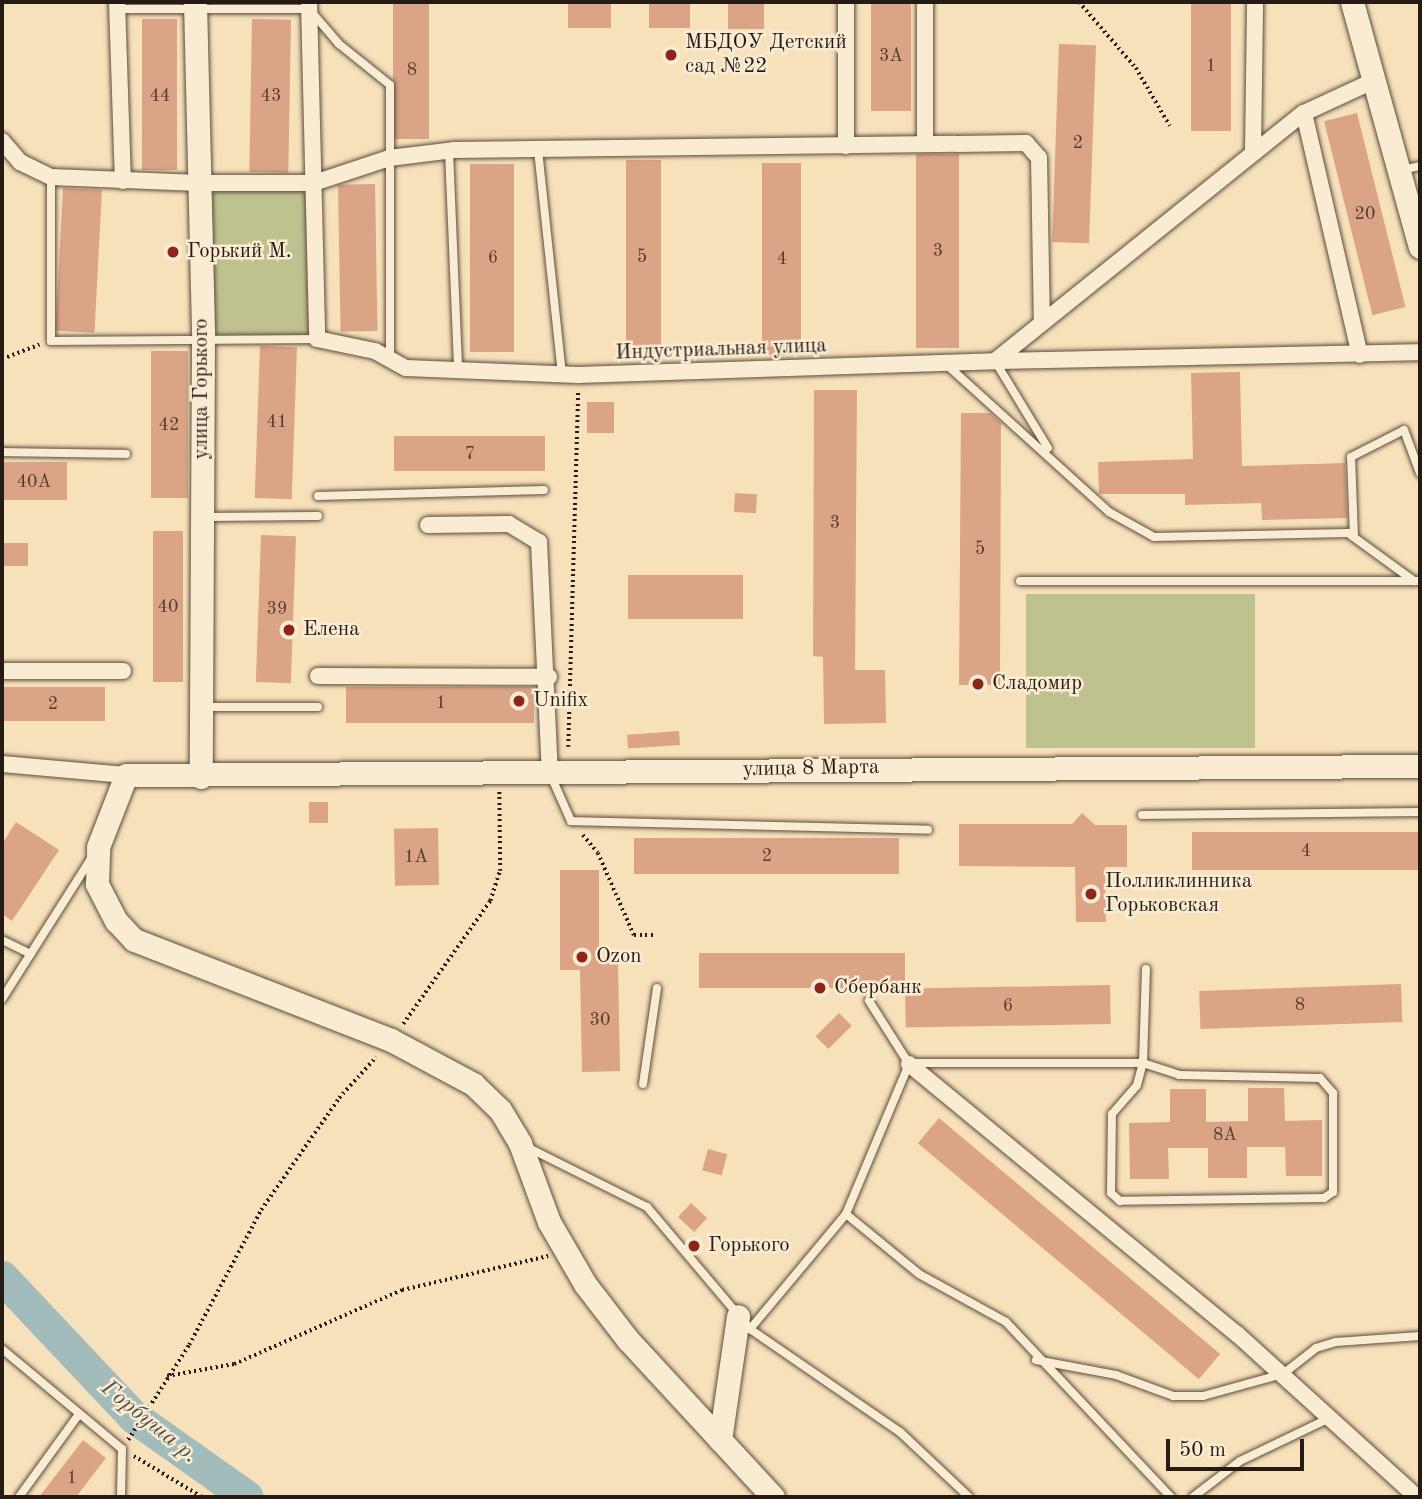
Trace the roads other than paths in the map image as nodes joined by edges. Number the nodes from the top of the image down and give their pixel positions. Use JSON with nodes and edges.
{"nodes":[{"id":1,"x":846,"y":2,"type":"edge"},
{"id":2,"x":925,"y":2,"type":"edge"},
{"id":3,"x":1255,"y":2,"type":"edge"},
{"id":4,"x":1352,"y":2,"type":"edge"},
{"id":5,"x":117,"y":5,"type":"edge"},
{"id":6,"x":195,"y":5,"type":"edge"},
{"id":7,"x":309,"y":5,"type":"edge"},
{"id":8,"x":1375,"y":80,"type":"junction"},
{"id":9,"x":1304,"y":113,"type":"junction"},
{"id":10,"x":2,"y":141,"type":"edge"},
{"id":11,"x":925,"y":143,"type":"junction"},
{"id":12,"x":846,"y":146,"type":"junction"},
{"id":13,"x":538,"y":150,"type":"junction"},
{"id":14,"x":449,"y":151,"type":"junction"},
{"id":15,"x":1253,"y":152,"type":"junction"},
{"id":16,"x":389,"y":158,"type":"junction"},
{"id":17,"x":1410,"y":168,"type":"edge"},
{"id":18,"x":51,"y":177,"type":"junction"},
{"id":19,"x":123,"y":181,"type":"junction"},
{"id":20,"x":313,"y":183,"type":"junction"},
{"id":21,"x":199,"y":184,"type":"junction"},
{"id":22,"x":1420,"y":247,"type":"edge"},
{"id":23,"x":1042,"y":322,"type":"junction"},
{"id":24,"x":203,"y":339,"type":"junction"},
{"id":25,"x":317,"y":339,"type":"junction"},
{"id":26,"x":1420,"y":352,"type":"edge"},
{"id":27,"x":1360,"y":355,"type":"junction"},
{"id":28,"x":390,"y":359,"type":"junction"},
{"id":29,"x":995,"y":361,"type":"junction"},
{"id":30,"x":945,"y":363,"type":"junction"},
{"id":31,"x":458,"y":370,"type":"junction"},
{"id":32,"x":570,"y":375,"type":"junction"},
{"id":33,"x":2,"y":452,"type":"edge"},
{"id":34,"x":126,"y":454,"type":"dead end"},
{"id":35,"x":1050,"y":454,"type":"junction"},
{"id":36,"x":1420,"y":472,"type":"edge"},
{"id":37,"x":544,"y":490,"type":"dead end"},
{"id":38,"x":318,"y":496,"type":"dead end"},
{"id":39,"x":318,"y":516,"type":"dead end"},
{"id":40,"x":201,"y":517,"type":"junction"},
{"id":41,"x":428,"y":525,"type":"dead end"},
{"id":42,"x":1354,"y":537,"type":"junction"},
{"id":43,"x":1020,"y":581,"type":"dead end"},
{"id":44,"x":1417,"y":581,"type":"edge"},
{"id":45,"x":2,"y":671,"type":"edge"},
{"id":46,"x":123,"y":671,"type":"dead end"},
{"id":47,"x":318,"y":676,"type":"dead end"},
{"id":48,"x":549,"y":677,"type":"junction"},
{"id":49,"x":201,"y":707,"type":"junction"},
{"id":50,"x":318,"y":707,"type":"dead end"},
{"id":51,"x":2,"y":764,"type":"edge"},
{"id":52,"x":1420,"y":766,"type":"edge"},
{"id":53,"x":558,"y":772,"type":"junction"},
{"id":54,"x":126,"y":775,"type":"junction"},
{"id":55,"x":201,"y":777,"type":"junction"},
{"id":56,"x":1420,"y":812,"type":"edge"},
{"id":57,"x":1142,"y":814,"type":"dead end"},
{"id":58,"x":928,"y":830,"type":"dead end"},
{"id":59,"x":97,"y":847,"type":"junction"},
{"id":60,"x":5,"y":942,"type":"edge"},
{"id":61,"x":2,"y":954,"type":"edge"},
{"id":62,"x":31,"y":954,"type":"junction"},
{"id":63,"x":1146,"y":969,"type":"dead end"},
{"id":64,"x":657,"y":988,"type":"dead end"},
{"id":65,"x":2,"y":999,"type":"edge"},
{"id":66,"x":869,"y":1001,"type":"dead end"},
{"id":67,"x":1143,"y":1062,"type":"junction"},
{"id":68,"x":909,"y":1063,"type":"junction"},
{"id":69,"x":643,"y":1084,"type":"dead end"},
{"id":70,"x":520,"y":1143,"type":"junction"},
{"id":71,"x":846,"y":1214,"type":"junction"},
{"id":72,"x":744,"y":1323,"type":"junction"},
{"id":73,"x":1420,"y":1336,"type":"edge"},
{"id":74,"x":2,"y":1349,"type":"edge"},
{"id":75,"x":1036,"y":1360,"type":"junction"},
{"id":76,"x":1283,"y":1374,"type":"junction"},
{"id":77,"x":79,"y":1414,"type":"junction"},
{"id":78,"x":1333,"y":1417,"type":"junction"},
{"id":79,"x":720,"y":1440,"type":"junction"},
{"id":80,"x":19,"y":1497,"type":"edge"},
{"id":81,"x":121,"y":1497,"type":"edge"},
{"id":82,"x":774,"y":1497,"type":"edge"},
{"id":83,"x":969,"y":1497,"type":"edge"},
{"id":84,"x":1171,"y":1497,"type":"edge"},
{"id":85,"x":1193,"y":1497,"type":"edge"},
{"id":86,"x":1418,"y":1497,"type":"edge"}],
"edges":[{"from":1,"to":12,"type":"street"},
{"from":2,"to":11,"type":"street"},
{"from":3,"to":15,"type":"street"},
{"from":4,"to":8,"type":"street"},
{"from":5,"to":6,"type":"lane"},
{"from":5,"to":19,"type":"street"},
{"from":6,"to":7,"type":"lane"},
{"from":6,"to":21,"type":"street","name":"улица Горького"},
{"from":7,"to":16,"type":"lane"},
{"from":7,"to":20,"type":"street"},
{"from":8,"to":9,"type":"street"},
{"from":8,"to":17,"type":"street"},
{"from":9,"to":15,"type":"street"},
{"from":9,"to":27,"type":"street"},
{"from":10,"to":18,"type":"street"},
{"from":11,"to":12,"type":"street"},
{"from":11,"to":23,"type":"street"},
{"from":12,"to":13,"type":"street"},
{"from":13,"to":14,"type":"street"},
{"from":13,"to":32,"type":"lane"},
{"from":14,"to":16,"type":"street"},
{"from":14,"to":31,"type":"lane"},
{"from":15,"to":23,"type":"street"},
{"from":16,"to":20,"type":"street"},
{"from":16,"to":28,"type":"lane"},
{"from":17,"to":22,"type":"street"},
{"from":18,"to":19,"type":"street"},
{"from":18,"to":24,"type":"lane"},
{"from":19,"to":21,"type":"street"},
{"from":20,"to":21,"type":"street"},
{"from":20,"to":25,"type":"street"},
{"from":21,"to":24,"type":"street","name":"улица Горького"},
{"from":23,"to":29,"type":"street"},
{"from":24,"to":25,"type":"lane"},
{"from":24,"to":40,"type":"street","name":"улица Горького"},
{"from":25,"to":28,"type":"street","name":"Индустриальная улица"},
{"from":26,"to":27,"type":"street","name":"Индустриальная улица"},
{"from":27,"to":29,"type":"street","name":"Индустриальная улица"},
{"from":28,"to":31,"type":"street","name":"Индустриальная улица"},
{"from":29,"to":30,"type":"street","name":"Индустриальная улица"},
{"from":29,"to":35,"type":"lane"},
{"from":30,"to":32,"type":"street","name":"Индустриальная улица"},
{"from":30,"to":35,"type":"lane"},
{"from":31,"to":32,"type":"street","name":"Индустриальная улица"},
{"from":33,"to":34,"type":"lane"},
{"from":35,"to":42,"type":"lane"},
{"from":36,"to":42,"type":"lane"},
{"from":37,"to":38,"type":"lane"},
{"from":39,"to":40,"type":"lane"},
{"from":40,"to":49,"type":"street","name":"улица Горького"},
{"from":41,"to":48,"type":"street"},
{"from":42,"to":44,"type":"lane"},
{"from":43,"to":44,"type":"lane"},
{"from":45,"to":46,"type":"street"},
{"from":47,"to":48,"type":"street"},
{"from":48,"to":53,"type":"street"},
{"from":49,"to":50,"type":"lane"},
{"from":49,"to":55,"type":"street","name":"улица Горького"},
{"from":51,"to":54,"type":"street"},
{"from":52,"to":53,"type":"street","name":"улица 8 Марта"},
{"from":53,"to":55,"type":"street","name":"улица 8 Марта"},
{"from":53,"to":58,"type":"lane"},
{"from":54,"to":55,"type":"street","name":"улица 8 Марта"},
{"from":54,"to":59,"type":"street"},
{"from":56,"to":57,"type":"lane"},
{"from":59,"to":62,"type":"lane"},
{"from":59,"to":70,"type":"street"},
{"from":60,"to":61,"type":"lane"},
{"from":60,"to":62,"type":"lane"},
{"from":62,"to":65,"type":"lane"},
{"from":63,"to":67,"type":"lane"},
{"from":64,"to":69,"type":"lane"},
{"from":66,"to":68,"type":"lane"},
{"from":67,"to":67,"type":"lane"},
{"from":67,"to":68,"type":"lane"},
{"from":68,"to":71,"type":"lane"},
{"from":68,"to":76,"type":"street"},
{"from":70,"to":72,"type":"lane"},
{"from":70,"to":79,"type":"street"},
{"from":71,"to":72,"type":"lane"},
{"from":71,"to":75,"type":"lane"},
{"from":72,"to":79,"type":"street"},
{"from":72,"to":83,"type":"lane"},
{"from":73,"to":76,"type":"lane"},
{"from":74,"to":77,"type":"lane"},
{"from":75,"to":76,"type":"lane"},
{"from":75,"to":84,"type":"lane"},
{"from":76,"to":78,"type":"street"},
{"from":77,"to":80,"type":"lane"},
{"from":77,"to":81,"type":"lane"},
{"from":78,"to":85,"type":"lane"},
{"from":78,"to":86,"type":"street"},
{"from":79,"to":82,"type":"street"}]}
